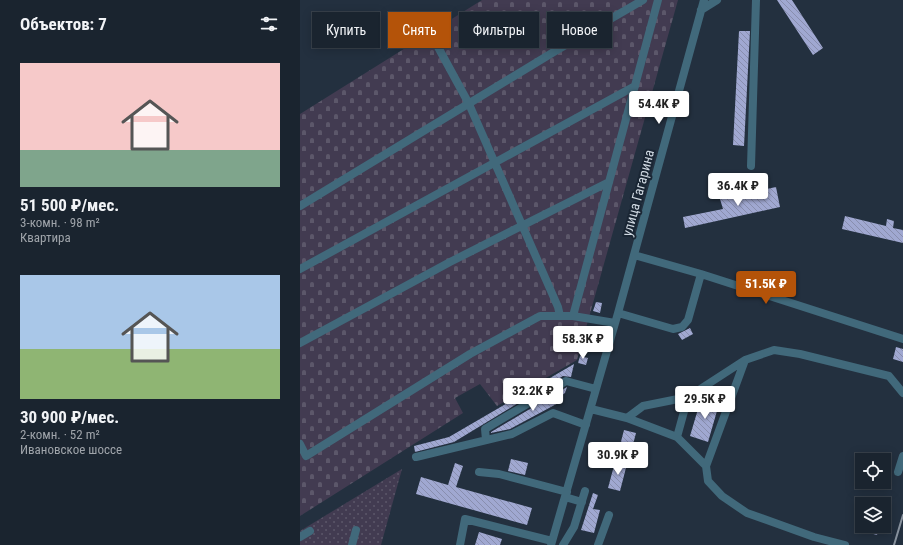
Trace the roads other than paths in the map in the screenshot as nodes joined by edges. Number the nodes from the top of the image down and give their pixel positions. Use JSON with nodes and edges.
{"nodes":[{"id":1,"x":644,"y":0,"type":"edge"},
{"id":2,"x":658,"y":0,"type":"edge"},
{"id":3,"x":704,"y":0,"type":"edge"},
{"id":4,"x":717,"y":0,"type":"edge"},
{"id":5,"x":756,"y":0,"type":"edge"},
{"id":6,"x":701,"y":10,"type":"junction"},
{"id":7,"x":438,"y":48,"type":"dead end"},
{"id":8,"x":635,"y":86,"type":"junction"},
{"id":9,"x":469,"y":104,"type":"junction"},
{"id":10,"x":494,"y":163,"type":"junction"},
{"id":11,"x":751,"y":166,"type":"dead end"},
{"id":12,"x":609,"y":182,"type":"junction"},
{"id":13,"x":300,"y":206,"type":"edge"},
{"id":14,"x":522,"y":226,"type":"junction"},
{"id":15,"x":634,"y":255,"type":"junction"},
{"id":16,"x":300,"y":269,"type":"edge"},
{"id":17,"x":701,"y":274,"type":"junction"},
{"id":18,"x":618,"y":313,"type":"junction"},
{"id":19,"x":560,"y":316,"type":"junction"},
{"id":20,"x":573,"y":316,"type":"junction"},
{"id":21,"x":615,"y":323,"type":"junction"},
{"id":22,"x":903,"y":339,"type":"edge"},
{"id":23,"x":300,"y":342,"type":"edge"},
{"id":24,"x":745,"y":360,"type":"junction"},
{"id":25,"x":596,"y":388,"type":"junction"},
{"id":26,"x":903,"y":393,"type":"edge"},
{"id":27,"x":688,"y":397,"type":"junction"},
{"id":28,"x":591,"y":409,"type":"junction"},
{"id":29,"x":627,"y":418,"type":"junction"},
{"id":30,"x":586,"y":425,"type":"junction"},
{"id":31,"x":677,"y":438,"type":"junction"},
{"id":32,"x":486,"y":440,"type":"junction"},
{"id":33,"x":300,"y":444,"type":"edge"},
{"id":34,"x":903,"y":456,"type":"edge"},
{"id":35,"x":416,"y":457,"type":"dead end"},
{"id":36,"x":706,"y":466,"type":"junction"},
{"id":37,"x":479,"y":472,"type":"dead end"},
{"id":38,"x":898,"y":472,"type":"dead end"},
{"id":39,"x":585,"y":491,"type":"dead end"},
{"id":40,"x":566,"y":495,"type":"junction"},
{"id":41,"x":582,"y":502,"type":"junction"},
{"id":42,"x":609,"y":515,"type":"dead end"},
{"id":43,"x":356,"y":530,"type":"dead end"},
{"id":44,"x":310,"y":531,"type":"dead end"},
{"id":45,"x":300,"y":537,"type":"edge"},
{"id":46,"x":551,"y":543,"type":"edge"},
{"id":47,"x":352,"y":545,"type":"edge"},
{"id":48,"x":460,"y":545,"type":"edge"},
{"id":49,"x":563,"y":545,"type":"edge"},
{"id":50,"x":598,"y":545,"type":"edge"},
{"id":51,"x":845,"y":545,"type":"edge"}],
"edges":[{"from":1,"to":9,"type":"street"},
{"from":2,"to":8,"type":"street"},
{"from":3,"to":6,"type":"street","name":"улица Гагарина"},
{"from":4,"to":6,"type":"street"},
{"from":5,"to":11,"type":"street"},
{"from":6,"to":15,"type":"street","name":"улица Гагарина"},
{"from":7,"to":9,"type":"street"},
{"from":8,"to":10,"type":"street"},
{"from":8,"to":12,"type":"street"},
{"from":9,"to":10,"type":"street"},
{"from":9,"to":13,"type":"street"},
{"from":10,"to":14,"type":"street"},
{"from":10,"to":16,"type":"street"},
{"from":12,"to":14,"type":"street"},
{"from":12,"to":20,"type":"street"},
{"from":14,"to":19,"type":"street"},
{"from":14,"to":23,"type":"street"},
{"from":15,"to":17,"type":"street"},
{"from":15,"to":18,"type":"street","name":"улица Гагарина"},
{"from":17,"to":18,"type":"street"},
{"from":17,"to":22,"type":"street"},
{"from":18,"to":21,"type":"street","name":"улица Гагарина"},
{"from":19,"to":20,"type":"street"},
{"from":19,"to":33,"type":"street"},
{"from":20,"to":21,"type":"street"},
{"from":21,"to":25,"type":"street","name":"улица Гагарина"},
{"from":24,"to":26,"type":"street"},
{"from":24,"to":27,"type":"street"},
{"from":24,"to":36,"type":"street"},
{"from":25,"to":28,"type":"street","name":"улица Гагарина"},
{"from":25,"to":32,"type":"street"},
{"from":27,"to":29,"type":"street"},
{"from":27,"to":31,"type":"street"},
{"from":28,"to":29,"type":"street"},
{"from":28,"to":30,"type":"street","name":"улица Гагарина"},
{"from":29,"to":31,"type":"street"},
{"from":30,"to":32,"type":"street"},
{"from":30,"to":40,"type":"street","name":"улица Гагарина"},
{"from":31,"to":36,"type":"street"},
{"from":32,"to":35,"type":"street"},
{"from":34,"to":38,"type":"street"},
{"from":36,"to":51,"type":"street"},
{"from":37,"to":40,"type":"street"},
{"from":39,"to":41,"type":"street"},
{"from":40,"to":41,"type":"street"},
{"from":40,"to":46,"type":"street","name":"улица Гагарина"},
{"from":41,"to":49,"type":"street"},
{"from":42,"to":50,"type":"street"},
{"from":43,"to":47,"type":"street"},
{"from":44,"to":45,"type":"street"},
{"from":46,"to":48,"type":"street"}]}
